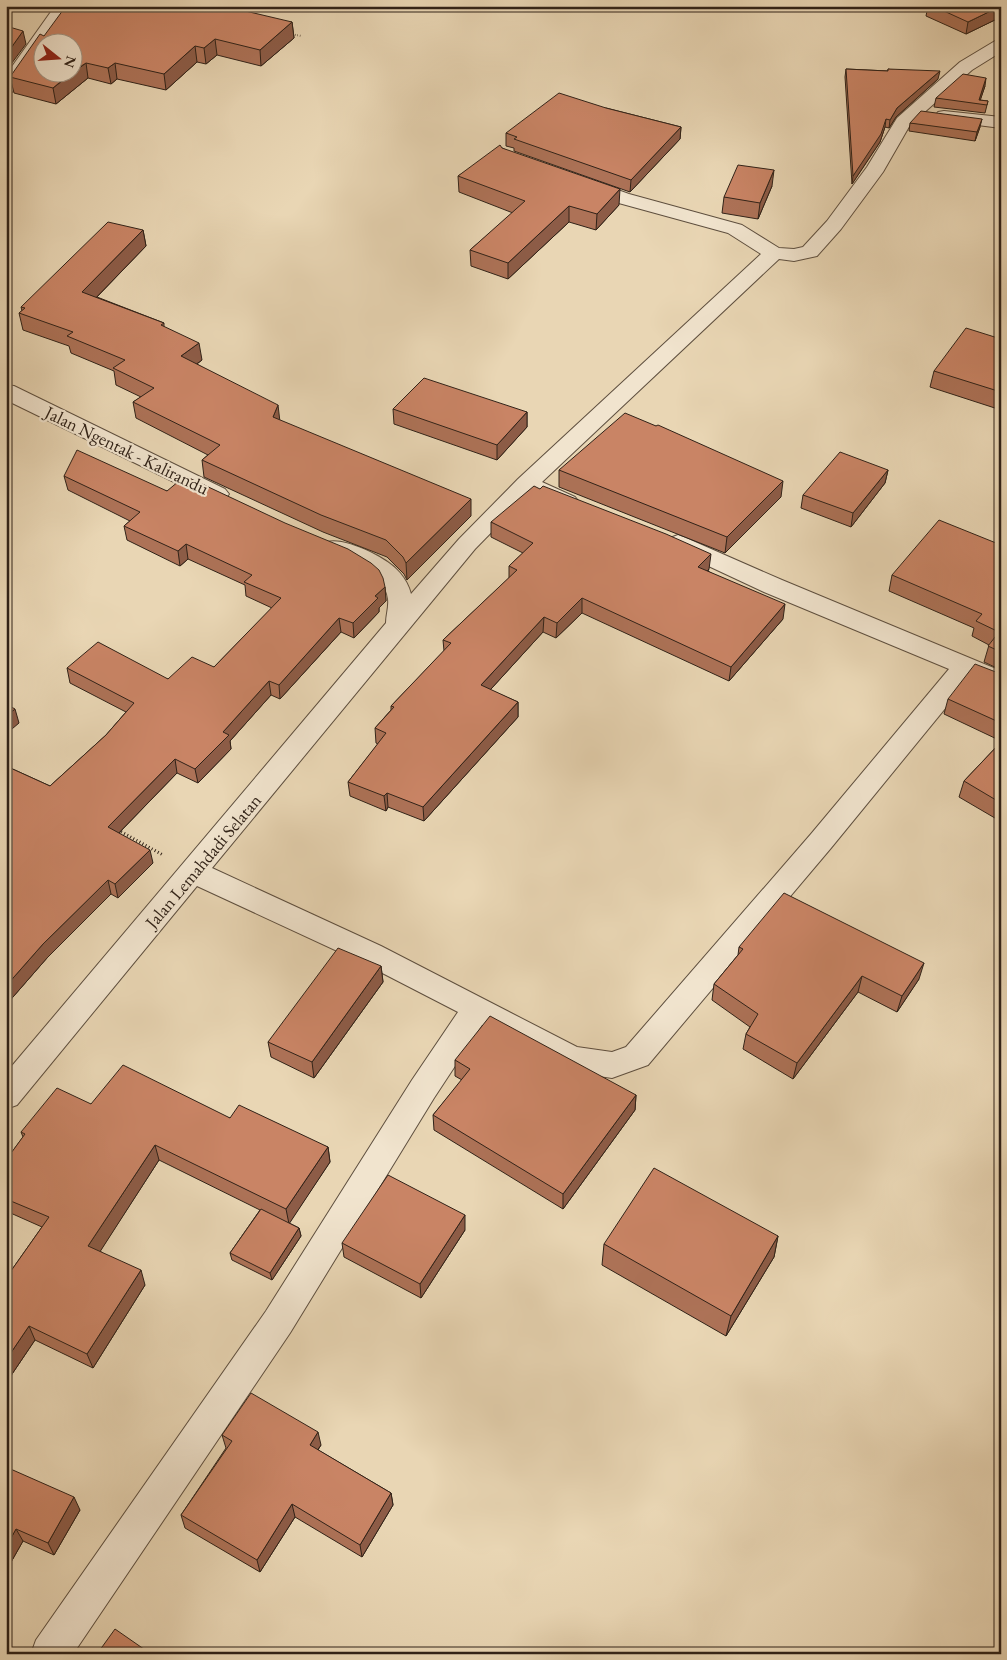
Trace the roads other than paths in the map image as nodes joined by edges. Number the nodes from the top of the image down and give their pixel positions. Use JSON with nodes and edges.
{"nodes":[{"id":1,"x":64,"y":6,"type":"edge"},
{"id":2,"x":1001,"y":45,"type":"edge"},
{"id":3,"x":6,"y":88,"type":"edge"},
{"id":4,"x":915,"y":111,"type":"junction"},
{"id":5,"x":1001,"y":123,"type":"edge"},
{"id":6,"x":566,"y":178,"type":"edge"},
{"id":7,"x":774,"y":254,"type":"junction"},
{"id":8,"x":6,"y":391,"type":"edge"},
{"id":9,"x":526,"y":484,"type":"junction"},
{"id":10,"x":235,"y":502,"type":"edge"},
{"id":11,"x":585,"y":509,"type":"edge"},
{"id":12,"x":656,"y":535,"type":"edge"},
{"id":13,"x":314,"y":539,"type":"edge"},
{"id":14,"x":398,"y":625,"type":"junction"},
{"id":15,"x":966,"y":666,"type":"junction"},
{"id":16,"x":1001,"y":682,"type":"edge"},
{"id":17,"x":194,"y":872,"type":"junction"},
{"id":18,"x":477,"y":1008,"type":"junction"},
{"id":19,"x":6,"y":1096,"type":"edge"},
{"id":20,"x":50,"y":1654,"type":"edge"}],
"edges":[{"from":1,"to":3,"type":"street"},
{"from":2,"to":4,"type":"street"},
{"from":4,"to":5,"type":"street"},
{"from":4,"to":7,"type":"street"},
{"from":6,"to":7,"type":"street"},
{"from":7,"to":9,"type":"street","name":"Jalan Lemahdadi Selatan"},
{"from":8,"to":10,"type":"street","name":"Jalan Ngentak - Kalirandu"},
{"from":9,"to":11,"type":"street"},
{"from":9,"to":14,"type":"street","name":"Jalan Lemahdadi Selatan"},
{"from":12,"to":15,"type":"street"},
{"from":13,"to":14,"type":"street"},
{"from":14,"to":17,"type":"street","name":"Jalan Lemahdadi Selatan"},
{"from":15,"to":16,"type":"street"},
{"from":15,"to":18,"type":"street"},
{"from":17,"to":18,"type":"street"},
{"from":17,"to":19,"type":"street","name":"Jalan Lemahdadi Selatan"},
{"from":18,"to":20,"type":"street"}]}
